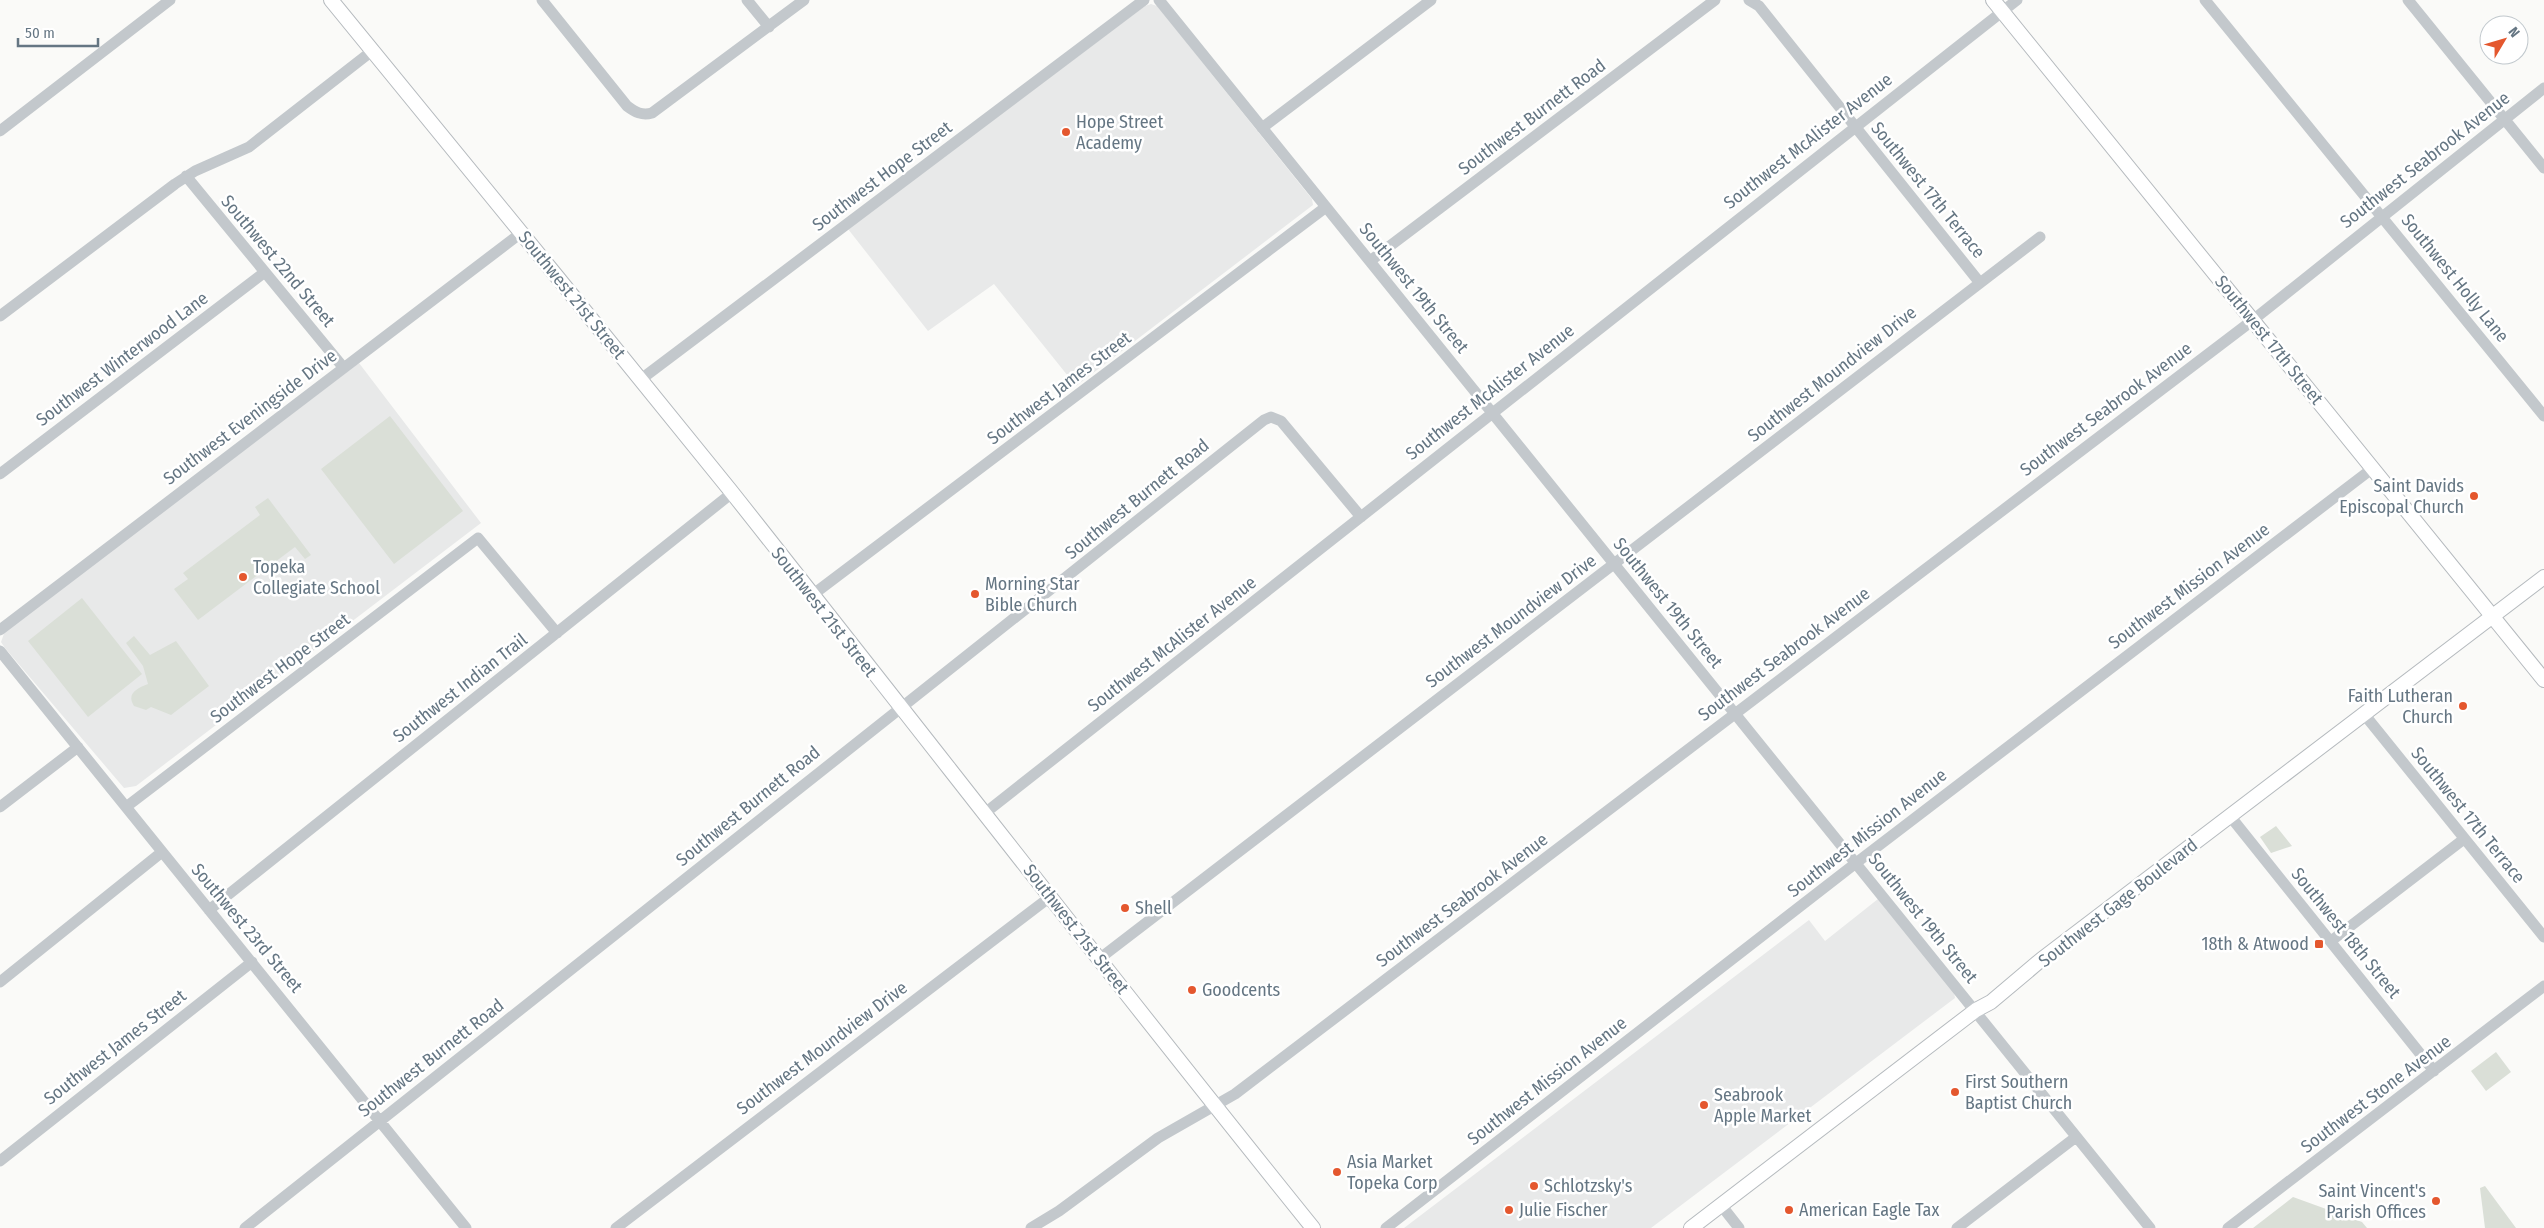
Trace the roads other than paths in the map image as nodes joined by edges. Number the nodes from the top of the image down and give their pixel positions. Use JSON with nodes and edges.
{"nodes":[{"id":1,"x":170,"y":0,"type":"edge"},
{"id":2,"x":330,"y":0,"type":"edge"},
{"id":3,"x":542,"y":0,"type":"edge"},
{"id":4,"x":747,"y":0,"type":"edge"},
{"id":5,"x":804,"y":0,"type":"edge"},
{"id":6,"x":1144,"y":0,"type":"edge"},
{"id":7,"x":1159,"y":0,"type":"edge"},
{"id":8,"x":1431,"y":0,"type":"edge"},
{"id":9,"x":1715,"y":0,"type":"edge"},
{"id":10,"x":1993,"y":0,"type":"edge"},
{"id":11,"x":2017,"y":0,"type":"edge"},
{"id":12,"x":2205,"y":0,"type":"edge"},
{"id":13,"x":2408,"y":0,"type":"edge"},
{"id":14,"x":1752,"y":2,"type":"edge"},
{"id":15,"x":2002,"y":11,"type":"junction"},
{"id":16,"x":769,"y":26,"type":"junction"},
{"id":17,"x":372,"y":51,"type":"junction"},
{"id":18,"x":2544,"y":88,"type":"edge"},
{"id":19,"x":2505,"y":119,"type":"junction"},
{"id":20,"x":1855,"y":126,"type":"junction"},
{"id":21,"x":1262,"y":128,"type":"junction"},
{"id":22,"x":0,"y":130,"type":"edge"},
{"id":23,"x":2544,"y":168,"type":"edge"},
{"id":24,"x":186,"y":176,"type":"junction"},
{"id":25,"x":1326,"y":207,"type":"junction"},
{"id":26,"x":2382,"y":216,"type":"junction"},
{"id":27,"x":521,"y":233,"type":"junction"},
{"id":28,"x":2040,"y":237,"type":"dead end"},
{"id":29,"x":1370,"y":261,"type":"junction"},
{"id":30,"x":265,"y":272,"type":"junction"},
{"id":31,"x":1980,"y":283,"type":"junction"},
{"id":32,"x":0,"y":316,"type":"edge"},
{"id":33,"x":2253,"y":320,"type":"junction"},
{"id":34,"x":343,"y":367,"type":"junction"},
{"id":35,"x":640,"y":380,"type":"junction"},
{"id":36,"x":1492,"y":412,"type":"junction"},
{"id":37,"x":2544,"y":416,"type":"edge"},
{"id":38,"x":2373,"y":468,"type":"junction"},
{"id":39,"x":0,"y":474,"type":"edge"},
{"id":40,"x":732,"y":493,"type":"junction"},
{"id":41,"x":1361,"y":517,"type":"junction"},
{"id":42,"x":1614,"y":564,"type":"junction"},
{"id":43,"x":2544,"y":577,"type":"edge"},
{"id":44,"x":811,"y":596,"type":"junction"},
{"id":45,"x":2492,"y":616,"type":"junction"},
{"id":46,"x":0,"y":630,"type":"edge"},
{"id":47,"x":557,"y":633,"type":"junction"},
{"id":48,"x":0,"y":651,"type":"edge"},
{"id":49,"x":2544,"y":680,"type":"edge"},
{"id":50,"x":899,"y":708,"type":"junction"},
{"id":51,"x":1735,"y":713,"type":"junction"},
{"id":52,"x":2364,"y":714,"type":"junction"},
{"id":53,"x":78,"y":747,"type":"junction"},
{"id":54,"x":0,"y":807,"type":"edge"},
{"id":55,"x":126,"y":807,"type":"junction"},
{"id":56,"x":985,"y":813,"type":"junction"},
{"id":57,"x":2230,"y":816,"type":"junction"},
{"id":58,"x":2464,"y":839,"type":"junction"},
{"id":59,"x":162,"y":852,"type":"junction"},
{"id":60,"x":1856,"y":863,"type":"junction"},
{"id":61,"x":1050,"y":897,"type":"junction"},
{"id":62,"x":209,"y":910,"type":"junction"},
{"id":63,"x":2544,"y":937,"type":"edge"},
{"id":64,"x":2331,"y":941,"type":"junction"},
{"id":65,"x":1099,"y":959,"type":"junction"},
{"id":66,"x":252,"y":962,"type":"junction"},
{"id":67,"x":0,"y":982,"type":"edge"},
{"id":68,"x":2544,"y":986,"type":"edge"},
{"id":69,"x":1976,"y":1010,"type":"junction"},
{"id":70,"x":2434,"y":1072,"type":"junction"},
{"id":71,"x":1216,"y":1107,"type":"junction"},
{"id":72,"x":380,"y":1120,"type":"junction"},
{"id":73,"x":2076,"y":1136,"type":"junction"},
{"id":74,"x":0,"y":1161,"type":"edge"},
{"id":75,"x":1721,"y":1205,"type":"junction"},
{"id":76,"x":622,"y":1226,"type":"edge"},
{"id":77,"x":244,"y":1228,"type":"edge"},
{"id":78,"x":466,"y":1228,"type":"edge"},
{"id":79,"x":1031,"y":1228,"type":"edge"},
{"id":80,"x":1313,"y":1228,"type":"edge"},
{"id":81,"x":1386,"y":1228,"type":"edge"},
{"id":82,"x":1692,"y":1228,"type":"edge"},
{"id":83,"x":1739,"y":1228,"type":"edge"},
{"id":84,"x":1957,"y":1228,"type":"edge"},
{"id":85,"x":2150,"y":1228,"type":"edge"},
{"id":86,"x":2228,"y":1228,"type":"edge"}],
"edges":[{"from":1,"to":22,"type":"street"},
{"from":2,"to":17,"type":"main road","name":"Southwest 21st Street"},
{"from":3,"to":16,"type":"street"},
{"from":4,"to":16,"type":"street"},
{"from":5,"to":16,"type":"street"},
{"from":6,"to":35,"type":"street","name":"Southwest Hope Street"},
{"from":7,"to":21,"type":"street","name":"Southwest 19th Street"},
{"from":8,"to":21,"type":"street"},
{"from":9,"to":29,"type":"street","name":"Southwest Burnett Road"},
{"from":10,"to":15,"type":"main road","name":"Southwest 17th Street"},
{"from":11,"to":15,"type":"street","name":"Southwest McAlister Avenue"},
{"from":12,"to":26,"type":"street","name":"Southwest Holly Lane"},
{"from":13,"to":19,"type":"street"},
{"from":14,"to":20,"type":"street","name":"Southwest 17th Terrace"},
{"from":15,"to":20,"type":"street","name":"Southwest McAlister Avenue"},
{"from":15,"to":33,"type":"main road","name":"Southwest 17th Street"},
{"from":17,"to":24,"type":"street"},
{"from":17,"to":27,"type":"main road","name":"Southwest 21st Street"},
{"from":18,"to":19,"type":"street","name":"Southwest Seabrook Avenue"},
{"from":19,"to":23,"type":"street"},
{"from":19,"to":26,"type":"street","name":"Southwest Seabrook Avenue"},
{"from":20,"to":31,"type":"street","name":"Southwest 17th Terrace"},
{"from":20,"to":36,"type":"street","name":"Southwest McAlister Avenue"},
{"from":21,"to":25,"type":"street","name":"Southwest 19th Street"},
{"from":24,"to":30,"type":"street","name":"Southwest 22nd Street"},
{"from":24,"to":32,"type":"street"},
{"from":25,"to":29,"type":"street","name":"Southwest 19th Street"},
{"from":25,"to":44,"type":"street","name":"Southwest James Street"},
{"from":26,"to":33,"type":"street","name":"Southwest Seabrook Avenue"},
{"from":26,"to":37,"type":"street","name":"Southwest Holly Lane"},
{"from":27,"to":34,"type":"street","name":"Southwest Eveningside Drive"},
{"from":27,"to":35,"type":"main road","name":"Southwest 21st Street"},
{"from":28,"to":31,"type":"street","name":"Southwest Moundview Drive"},
{"from":29,"to":36,"type":"street","name":"Southwest 19th Street"},
{"from":30,"to":34,"type":"street","name":"Southwest 22nd Street"},
{"from":30,"to":39,"type":"street","name":"Southwest Winterwood Lane"},
{"from":31,"to":42,"type":"street","name":"Southwest Moundview Drive"},
{"from":33,"to":38,"type":"main road","name":"Southwest 17th Street"},
{"from":33,"to":51,"type":"street","name":"Southwest Seabrook Avenue"},
{"from":34,"to":46,"type":"street","name":"Southwest Eveningside Drive"},
{"from":35,"to":40,"type":"main road","name":"Southwest 21st Street"},
{"from":36,"to":41,"type":"street","name":"Southwest McAlister Avenue"},
{"from":36,"to":42,"type":"street","name":"Southwest 19th Street"},
{"from":38,"to":45,"type":"main road","name":"Southwest 17th Street"},
{"from":38,"to":60,"type":"street","name":"Southwest Mission Avenue"},
{"from":40,"to":44,"type":"main road","name":"Southwest 21st Street"},
{"from":40,"to":47,"type":"street","name":"Southwest Indian Trail"},
{"from":41,"to":50,"type":"street","name":"Southwest Burnett Road"},
{"from":41,"to":56,"type":"street","name":"Southwest McAlister Avenue"},
{"from":42,"to":51,"type":"street","name":"Southwest 19th Street"},
{"from":42,"to":65,"type":"street","name":"Southwest Moundview Drive"},
{"from":43,"to":45,"type":"main road","name":"Southwest Gage Boulevard"},
{"from":44,"to":50,"type":"main road","name":"Southwest 21st Street"},
{"from":45,"to":49,"type":"main road","name":"Southwest 17th Street"},
{"from":45,"to":52,"type":"main road","name":"Southwest Gage Boulevard"},
{"from":47,"to":55,"type":"street","name":"Southwest Hope Street"},
{"from":47,"to":62,"type":"street","name":"Southwest Indian Trail"},
{"from":48,"to":53,"type":"street","name":"Southwest 23rd Street"},
{"from":50,"to":56,"type":"main road","name":"Southwest 21st Street"},
{"from":50,"to":72,"type":"street","name":"Southwest Burnett Road"},
{"from":51,"to":60,"type":"street","name":"Southwest 19th Street"},
{"from":51,"to":71,"type":"street","name":"Southwest Seabrook Avenue"},
{"from":52,"to":57,"type":"main road","name":"Southwest Gage Boulevard"},
{"from":52,"to":58,"type":"street","name":"Southwest 17th Terrace"},
{"from":53,"to":54,"type":"street"},
{"from":53,"to":55,"type":"street","name":"Southwest 23rd Street"},
{"from":55,"to":59,"type":"street","name":"Southwest 23rd Street"},
{"from":56,"to":61,"type":"main road","name":"Southwest 21st Street"},
{"from":57,"to":64,"type":"street","name":"Southwest 18th Street"},
{"from":57,"to":69,"type":"main road","name":"Southwest Gage Boulevard"},
{"from":58,"to":63,"type":"street","name":"Southwest 17th Terrace"},
{"from":58,"to":64,"type":"street"},
{"from":59,"to":62,"type":"street","name":"Southwest 23rd Street"},
{"from":59,"to":67,"type":"street"},
{"from":60,"to":69,"type":"street","name":"Southwest 19th Street"},
{"from":60,"to":81,"type":"street","name":"Southwest Mission Avenue"},
{"from":61,"to":65,"type":"main road","name":"Southwest 21st Street"},
{"from":61,"to":76,"type":"street","name":"Southwest Moundview Drive"},
{"from":62,"to":66,"type":"street","name":"Southwest 23rd Street"},
{"from":64,"to":70,"type":"street","name":"Southwest 18th Street"},
{"from":65,"to":71,"type":"main road","name":"Southwest 21st Street"},
{"from":66,"to":72,"type":"street","name":"Southwest 23rd Street"},
{"from":66,"to":74,"type":"street","name":"Southwest James Street"},
{"from":68,"to":70,"type":"street","name":"Southwest Stone Avenue"},
{"from":69,"to":73,"type":"street","name":"Southwest 19th Street"},
{"from":69,"to":75,"type":"main road","name":"Southwest Gage Boulevard"},
{"from":70,"to":86,"type":"street","name":"Southwest Stone Avenue"},
{"from":71,"to":79,"type":"street","name":"Southwest Seabrook Avenue"},
{"from":71,"to":80,"type":"main road","name":"Southwest 21st Street"},
{"from":72,"to":77,"type":"street","name":"Southwest Burnett Road"},
{"from":72,"to":78,"type":"street","name":"Southwest 23rd Street"},
{"from":73,"to":84,"type":"street"},
{"from":73,"to":85,"type":"street","name":"Southwest 19th Street"},
{"from":75,"to":82,"type":"main road","name":"Southwest Gage Boulevard"},
{"from":75,"to":83,"type":"street"}]}
